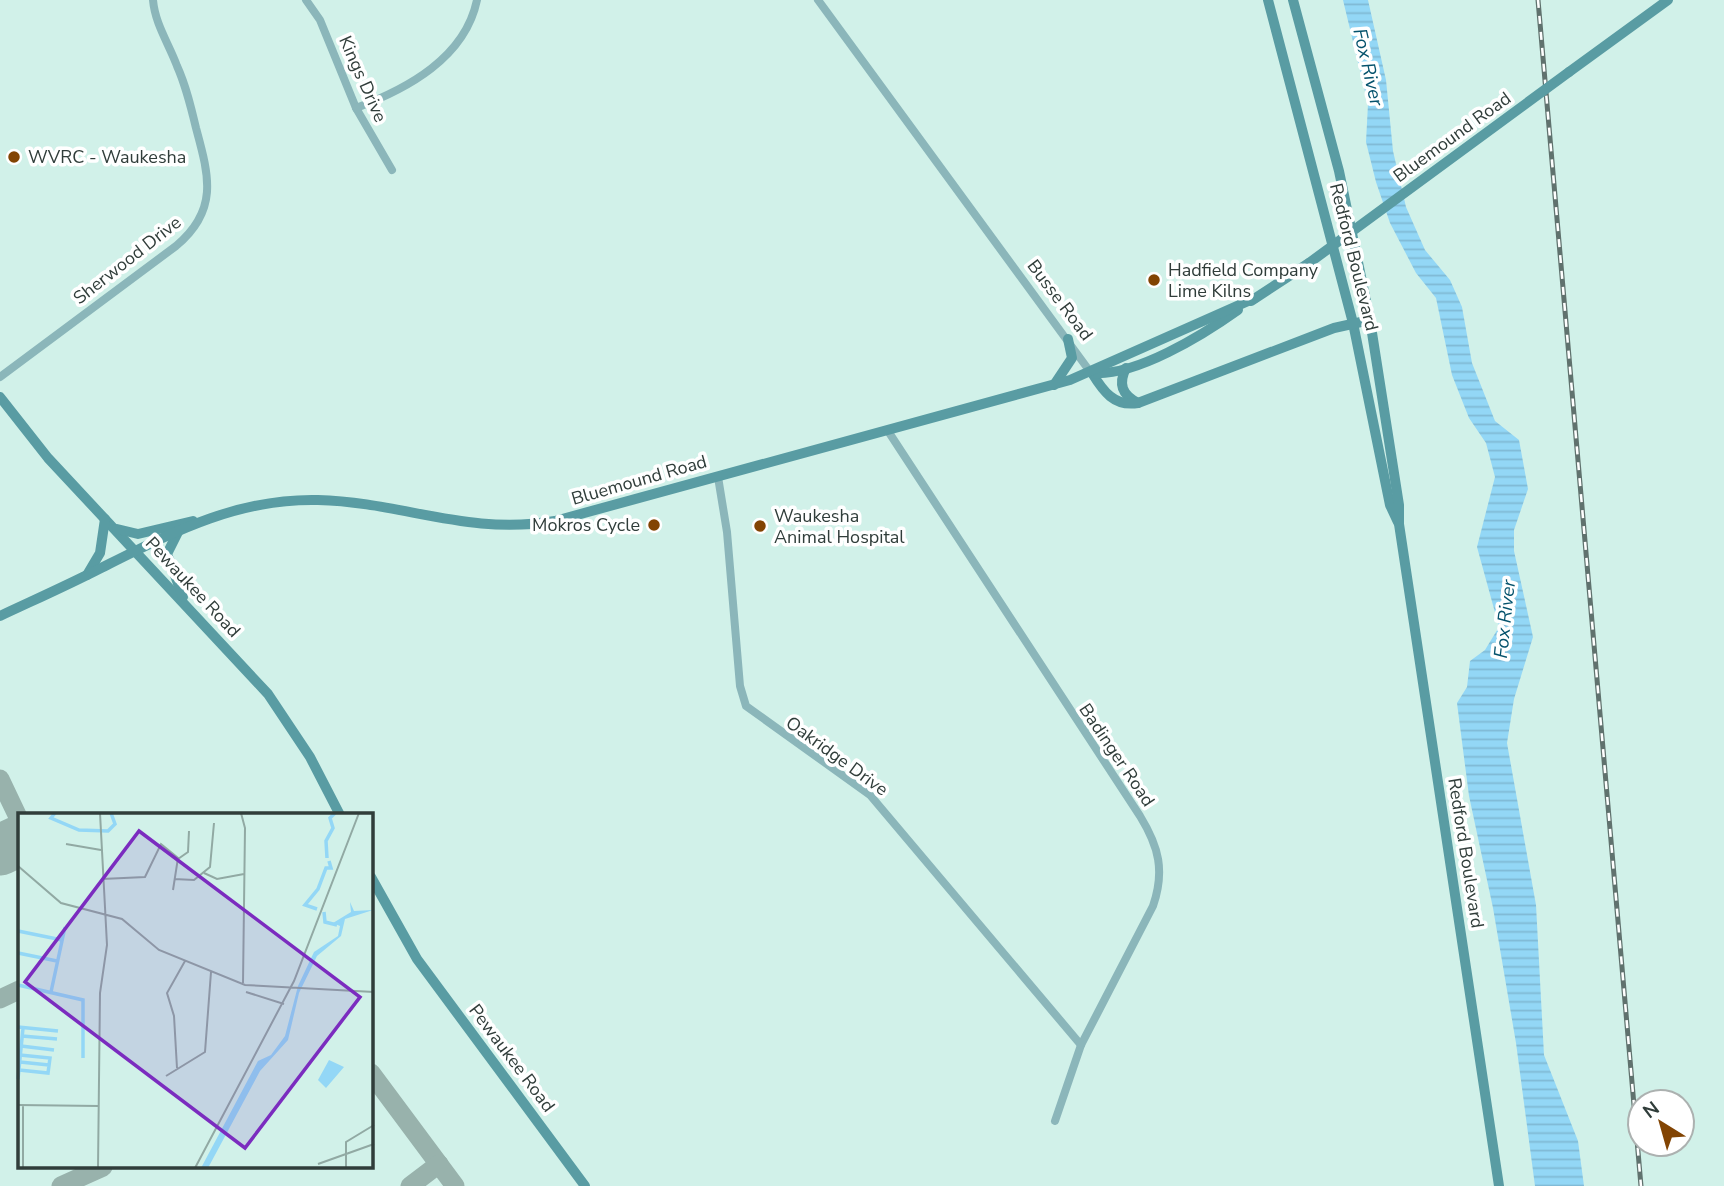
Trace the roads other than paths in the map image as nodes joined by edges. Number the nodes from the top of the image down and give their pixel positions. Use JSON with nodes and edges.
{"nodes":[{"id":1,"x":153,"y":0,"type":"edge"},
{"id":2,"x":306,"y":0,"type":"edge"},
{"id":3,"x":477,"y":0,"type":"edge"},
{"id":4,"x":818,"y":0,"type":"edge"},
{"id":5,"x":1268,"y":0,"type":"edge"},
{"id":6,"x":1293,"y":0,"type":"edge"},
{"id":7,"x":1668,"y":0,"type":"edge"},
{"id":8,"x":356,"y":108,"type":"junction"},
{"id":9,"x":1327,"y":127,"type":"junction"},
{"id":10,"x":1304,"y":132,"type":"junction"},
{"id":11,"x":392,"y":170,"type":"dead end"},
{"id":12,"x":1255,"y":298,"type":"junction"},
{"id":13,"x":1370,"y":320,"type":"junction"},
{"id":14,"x":1353,"y":323,"type":"junction"},
{"id":15,"x":1068,"y":339,"type":"junction"},
{"id":16,"x":1126,"y":368,"type":"junction"},
{"id":17,"x":1091,"y":373,"type":"junction"},
{"id":18,"x":0,"y":377,"type":"edge"},
{"id":19,"x":1054,"y":386,"type":"junction"},
{"id":20,"x":0,"y":397,"type":"edge"},
{"id":21,"x":1138,"y":403,"type":"junction"},
{"id":22,"x":888,"y":431,"type":"junction"},
{"id":23,"x":718,"y":477,"type":"junction"},
{"id":24,"x":202,"y":520,"type":"junction"},
{"id":25,"x":107,"y":521,"type":"junction"},
{"id":26,"x":1399,"y":524,"type":"junction"},
{"id":27,"x":180,"y":530,"type":"junction"},
{"id":28,"x":135,"y":551,"type":"junction"},
{"id":29,"x":86,"y":576,"type":"junction"},
{"id":30,"x":186,"y":606,"type":"junction"},
{"id":31,"x":0,"y":616,"type":"edge"},
{"id":32,"x":339,"y":813,"type":"edge"},
{"id":33,"x":373,"y":881,"type":"edge"},
{"id":34,"x":1081,"y":1045,"type":"junction"},
{"id":35,"x":1055,"y":1121,"type":"dead end"},
{"id":36,"x":585,"y":1186,"type":"edge"},
{"id":37,"x":1499,"y":1186,"type":"edge"}],
"edges":[{"from":1,"to":18,"type":"street","name":"Sherwood Drive"},
{"from":2,"to":8,"type":"street","name":"Kings Drive"},
{"from":3,"to":8,"type":"street"},
{"from":4,"to":15,"type":"street","name":"Busse Road"},
{"from":5,"to":10,"type":"main road","name":"Redford Boulevard"},
{"from":6,"to":9,"type":"main road","name":"Redford Boulevard"},
{"from":7,"to":12,"type":"main road","name":"Bluemound Road","bridge":true},
{"from":8,"to":11,"type":"street","name":"Kings Drive"},
{"from":9,"to":10,"type":"main road"},
{"from":9,"to":13,"type":"main road","name":"Redford Boulevard"},
{"from":10,"to":14,"type":"main road","name":"Redford Boulevard"},
{"from":12,"to":16,"type":"main road","name":"Bluemound Road"},
{"from":12,"to":17,"type":"main road","name":"Bluemound Road"},
{"from":13,"to":14,"type":"main road"},
{"from":13,"to":26,"type":"main road","name":"Redford Boulevard"},
{"from":14,"to":21,"type":"main road"},
{"from":14,"to":26,"type":"main road","name":"Redford Boulevard"},
{"from":15,"to":17,"type":"street","name":"Busse Road"},
{"from":15,"to":19,"type":"main road"},
{"from":16,"to":17,"type":"main road","name":"Bluemound Road"},
{"from":16,"to":21,"type":"main road"},
{"from":17,"to":19,"type":"main road","name":"Bluemound Road"},
{"from":17,"to":21,"type":"main road","name":"Busse Road"},
{"from":19,"to":22,"type":"main road","name":"Bluemound Road"},
{"from":20,"to":25,"type":"main road","name":"Pewaukee Road"},
{"from":22,"to":23,"type":"main road","name":"Bluemound Road"},
{"from":22,"to":34,"type":"street","name":"Badinger Road"},
{"from":23,"to":24,"type":"main road","name":"Bluemound Road"},
{"from":23,"to":34,"type":"street","name":"Oakridge Drive"},
{"from":24,"to":25,"type":"main road"},
{"from":24,"to":27,"type":"main road","name":"Bluemound Road"},
{"from":25,"to":28,"type":"main road","name":"Pewaukee Road"},
{"from":25,"to":29,"type":"main road"},
{"from":26,"to":37,"type":"main road","name":"Redford Boulevard"},
{"from":27,"to":28,"type":"main road","name":"Bluemound Road"},
{"from":27,"to":30,"type":"main road"},
{"from":28,"to":29,"type":"main road","name":"Bluemound Road"},
{"from":28,"to":30,"type":"main road","name":"Pewaukee Road"},
{"from":29,"to":31,"type":"main road","name":"Bluemound Road"},
{"from":30,"to":32,"type":"main road","name":"Pewaukee Road"},
{"from":33,"to":36,"type":"main road","name":"Pewaukee Road"},
{"from":34,"to":35,"type":"street","name":"Badinger Road"}]}
